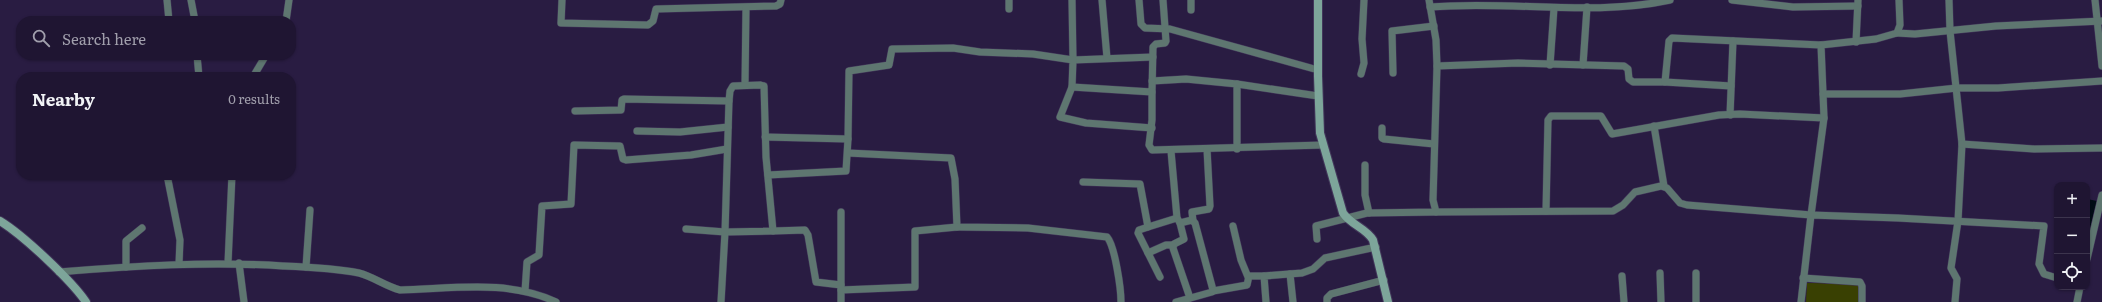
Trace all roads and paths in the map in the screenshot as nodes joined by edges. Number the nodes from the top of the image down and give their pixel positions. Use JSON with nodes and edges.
{"nodes":[{"id":1,"x":167,"y":0,"type":"edge"},
{"id":2,"x":192,"y":0,"type":"edge"},
{"id":3,"x":289,"y":0,"type":"edge"},
{"id":4,"x":562,"y":0,"type":"edge"},
{"id":5,"x":781,"y":0,"type":"edge"},
{"id":6,"x":1009,"y":0,"type":"edge"},
{"id":7,"x":1072,"y":0,"type":"edge"},
{"id":8,"x":1102,"y":0,"type":"edge"},
{"id":9,"x":1139,"y":0,"type":"edge"},
{"id":10,"x":1163,"y":0,"type":"edge"},
{"id":11,"x":1191,"y":0,"type":"edge"},
{"id":12,"x":1318,"y":0,"type":"edge"},
{"id":13,"x":1364,"y":0,"type":"edge"},
{"id":14,"x":1670,"y":0,"type":"edge"},
{"id":15,"x":1732,"y":0,"type":"edge"},
{"id":16,"x":1899,"y":0,"type":"edge"},
{"id":17,"x":1949,"y":0,"type":"edge"},
{"id":18,"x":2095,"y":0,"type":"edge"},
{"id":19,"x":1430,"y":3,"type":"edge"},
{"id":20,"x":1832,"y":3,"type":"edge"},
{"id":21,"x":1858,"y":3,"type":"edge"},
{"id":22,"x":1587,"y":7,"type":"junction"},
{"id":23,"x":746,"y":8,"type":"junction"},
{"id":24,"x":1554,"y":8,"type":"junction"},
{"id":25,"x":1009,"y":9,"type":"dead end"},
{"id":26,"x":1192,"y":10,"type":"dead end"},
{"id":27,"x":169,"y":16,"type":"edge"},
{"id":28,"x":194,"y":16,"type":"edge"},
{"id":29,"x":287,"y":16,"type":"edge"},
{"id":30,"x":2100,"y":21,"type":"edge"},
{"id":31,"x":1434,"y":26,"type":"junction"},
{"id":32,"x":1166,"y":28,"type":"junction"},
{"id":33,"x":1950,"y":31,"type":"junction"},
{"id":34,"x":1897,"y":32,"type":"junction"},
{"id":35,"x":1734,"y":41,"type":"junction"},
{"id":36,"x":1856,"y":42,"type":"junction"},
{"id":37,"x":1821,"y":45,"type":"junction"},
{"id":38,"x":1107,"y":58,"type":"junction"},
{"id":39,"x":1152,"y":58,"type":"junction"},
{"id":40,"x":198,"y":60,"type":"edge"},
{"id":41,"x":263,"y":60,"type":"edge"},
{"id":42,"x":1073,"y":60,"type":"junction"},
{"id":43,"x":1550,"y":65,"type":"junction"},
{"id":44,"x":1583,"y":65,"type":"junction"},
{"id":45,"x":1437,"y":66,"type":"junction"},
{"id":46,"x":2102,"y":66,"type":"edge"},
{"id":47,"x":1318,"y":70,"type":"junction"},
{"id":48,"x":199,"y":72,"type":"edge"},
{"id":49,"x":256,"y":72,"type":"edge"},
{"id":50,"x":1393,"y":73,"type":"dead end"},
{"id":51,"x":1361,"y":74,"type":"dead end"},
{"id":52,"x":1152,"y":81,"type":"junction"},
{"id":53,"x":2102,"y":81,"type":"edge"},
{"id":54,"x":1665,"y":82,"type":"junction"},
{"id":55,"x":1237,"y":84,"type":"junction"},
{"id":56,"x":745,"y":85,"type":"junction"},
{"id":57,"x":1731,"y":86,"type":"junction"},
{"id":58,"x":1072,"y":87,"type":"junction"},
{"id":59,"x":1957,"y":88,"type":"junction"},
{"id":60,"x":1152,"y":92,"type":"junction"},
{"id":61,"x":1822,"y":94,"type":"junction"},
{"id":62,"x":1318,"y":96,"type":"junction"},
{"id":63,"x":729,"y":102,"type":"junction"},
{"id":64,"x":575,"y":111,"type":"dead end"},
{"id":65,"x":1730,"y":115,"type":"junction"},
{"id":66,"x":1824,"y":118,"type":"junction"},
{"id":67,"x":1654,"y":126,"type":"junction"},
{"id":68,"x":728,"y":127,"type":"junction"},
{"id":69,"x":1152,"y":128,"type":"junction"},
{"id":70,"x":1382,"y":128,"type":"dead end"},
{"id":71,"x":637,"y":131,"type":"dead end"},
{"id":72,"x":765,"y":137,"type":"junction"},
{"id":73,"x":848,"y":139,"type":"junction"},
{"id":74,"x":1434,"y":144,"type":"junction"},
{"id":75,"x":1962,"y":144,"type":"junction"},
{"id":76,"x":1323,"y":145,"type":"junction"},
{"id":77,"x":1237,"y":148,"type":"junction"},
{"id":78,"x":2102,"y":148,"type":"edge"},
{"id":79,"x":727,"y":149,"type":"junction"},
{"id":80,"x":1171,"y":150,"type":"junction"},
{"id":81,"x":1207,"y":150,"type":"junction"},
{"id":82,"x":848,"y":153,"type":"junction"},
{"id":83,"x":1365,"y":165,"type":"dead end"},
{"id":84,"x":768,"y":175,"type":"junction"},
{"id":85,"x":168,"y":180,"type":"edge"},
{"id":86,"x":232,"y":180,"type":"edge"},
{"id":87,"x":1083,"y":182,"type":"dead end"},
{"id":88,"x":1664,"y":186,"type":"junction"},
{"id":89,"x":2102,"y":194,"type":"edge"},
{"id":90,"x":310,"y":210,"type":"dead end"},
{"id":91,"x":842,"y":212,"type":"dead end"},
{"id":92,"x":1436,"y":212,"type":"junction"},
{"id":93,"x":1546,"y":212,"type":"junction"},
{"id":94,"x":1368,"y":213,"type":"junction"},
{"id":95,"x":1811,"y":215,"type":"junction"},
{"id":96,"x":1349,"y":218,"type":"junction"},
{"id":97,"x":0,"y":221,"type":"edge"},
{"id":98,"x":1179,"y":221,"type":"junction"},
{"id":99,"x":1194,"y":221,"type":"junction"},
{"id":100,"x":1958,"y":221,"type":"junction"},
{"id":101,"x":1233,"y":226,"type":"dead end"},
{"id":102,"x":958,"y":227,"type":"junction"},
{"id":103,"x":1148,"y":227,"type":"junction"},
{"id":104,"x":142,"y":228,"type":"dead end"},
{"id":105,"x":686,"y":229,"type":"dead end"},
{"id":106,"x":773,"y":231,"type":"junction"},
{"id":107,"x":725,"y":232,"type":"junction"},
{"id":108,"x":1317,"y":240,"type":"dead end"},
{"id":109,"x":1173,"y":245,"type":"junction"},
{"id":110,"x":1376,"y":247,"type":"junction"},
{"id":111,"x":1148,"y":253,"type":"junction"},
{"id":112,"x":2088,"y":254,"type":"edge"},
{"id":113,"x":228,"y":263,"type":"junction"},
{"id":114,"x":239,"y":263,"type":"junction"},
{"id":115,"x":179,"y":264,"type":"junction"},
{"id":116,"x":126,"y":267,"type":"junction"},
{"id":117,"x":306,"y":267,"type":"junction"},
{"id":118,"x":59,"y":272,"type":"junction"},
{"id":119,"x":1696,"y":272,"type":"dead end"},
{"id":120,"x":1660,"y":273,"type":"dead end"},
{"id":121,"x":1290,"y":274,"type":"junction"},
{"id":122,"x":1248,"y":276,"type":"junction"},
{"id":123,"x":1264,"y":276,"type":"junction"},
{"id":124,"x":1622,"y":276,"type":"dead end"},
{"id":125,"x":1160,"y":277,"type":"dead end"},
{"id":126,"x":2054,"y":277,"type":"edge"},
{"id":127,"x":1803,"y":278,"type":"junction"},
{"id":128,"x":1384,"y":280,"type":"junction"},
{"id":129,"x":841,"y":287,"type":"junction"},
{"id":130,"x":2080,"y":290,"type":"edge"},
{"id":131,"x":525,"y":291,"type":"junction"},
{"id":132,"x":1213,"y":291,"type":"junction"},
{"id":133,"x":1190,"y":298,"type":"junction"},
{"id":134,"x":86,"y":302,"type":"edge"},
{"id":135,"x":244,"y":302,"type":"edge"},
{"id":136,"x":556,"y":302,"type":"edge"},
{"id":137,"x":721,"y":302,"type":"edge"},
{"id":138,"x":841,"y":302,"type":"edge"},
{"id":139,"x":1121,"y":302,"type":"edge"},
{"id":140,"x":1176,"y":302,"type":"edge"},
{"id":141,"x":1266,"y":302,"type":"edge"},
{"id":142,"x":1292,"y":302,"type":"edge"},
{"id":143,"x":1327,"y":302,"type":"edge"},
{"id":144,"x":1388,"y":302,"type":"edge"},
{"id":145,"x":1624,"y":302,"type":"edge"},
{"id":146,"x":1661,"y":302,"type":"edge"},
{"id":147,"x":1696,"y":302,"type":"edge"},
{"id":148,"x":1801,"y":302,"type":"edge"},
{"id":149,"x":1862,"y":302,"type":"edge"},
{"id":150,"x":1955,"y":302,"type":"edge"},
{"id":151,"x":2077,"y":302,"type":"edge"}],
"edges":[{"from":1,"to":27,"type":"street"},
{"from":2,"to":28,"type":"street"},
{"from":3,"to":29,"type":"street"},
{"from":4,"to":23,"type":"street"},
{"from":5,"to":23,"type":"street"},
{"from":6,"to":25,"type":"street"},
{"from":7,"to":42,"type":"street"},
{"from":8,"to":38,"type":"street"},
{"from":9,"to":32,"type":"street"},
{"from":10,"to":32,"type":"street"},
{"from":11,"to":26,"type":"street"},
{"from":12,"to":47,"type":"street"},
{"from":13,"to":51,"type":"street"},
{"from":14,"to":22,"type":"street"},
{"from":15,"to":20,"type":"street"},
{"from":16,"to":34,"type":"street"},
{"from":17,"to":33,"type":"street"},
{"from":18,"to":30,"type":"street"},
{"from":19,"to":24,"type":"street"},
{"from":19,"to":31,"type":"street"},
{"from":20,"to":21,"type":"street"},
{"from":21,"to":36,"type":"street"},
{"from":22,"to":24,"type":"street"},
{"from":22,"to":44,"type":"street"},
{"from":23,"to":56,"type":"street"},
{"from":24,"to":43,"type":"street"},
{"from":30,"to":33,"type":"street"},
{"from":30,"to":46,"type":"street"},
{"from":31,"to":45,"type":"street"},
{"from":31,"to":50,"type":"street"},
{"from":32,"to":39,"type":"street"},
{"from":32,"to":47,"type":"street"},
{"from":33,"to":34,"type":"street"},
{"from":33,"to":59,"type":"street"},
{"from":34,"to":36,"type":"street"},
{"from":35,"to":37,"type":"street"},
{"from":35,"to":54,"type":"street"},
{"from":35,"to":57,"type":"street"},
{"from":36,"to":37,"type":"street"},
{"from":37,"to":61,"type":"street"},
{"from":38,"to":39,"type":"street"},
{"from":38,"to":42,"type":"street"},
{"from":39,"to":52,"type":"street"},
{"from":40,"to":48,"type":"street"},
{"from":41,"to":49,"type":"street"},
{"from":42,"to":58,"type":"street"},
{"from":42,"to":73,"type":"street"},
{"from":43,"to":44,"type":"street"},
{"from":43,"to":45,"type":"street"},
{"from":44,"to":54,"type":"street"},
{"from":45,"to":74,"type":"street"},
{"from":47,"to":62,"type":"street"},
{"from":52,"to":55,"type":"street"},
{"from":52,"to":60,"type":"street"},
{"from":53,"to":59,"type":"street"},
{"from":54,"to":57,"type":"street"},
{"from":55,"to":62,"type":"street"},
{"from":55,"to":77,"type":"street"},
{"from":56,"to":63,"type":"street"},
{"from":56,"to":72,"type":"street"},
{"from":57,"to":65,"type":"street"},
{"from":58,"to":60,"type":"street"},
{"from":58,"to":69,"type":"street"},
{"from":59,"to":61,"type":"street"},
{"from":59,"to":75,"type":"street"},
{"from":60,"to":69,"type":"street"},
{"from":61,"to":66,"type":"street"},
{"from":62,"to":76,"type":"street"},
{"from":63,"to":64,"type":"street"},
{"from":63,"to":68,"type":"street"},
{"from":65,"to":66,"type":"street"},
{"from":65,"to":67,"type":"street"},
{"from":66,"to":95,"type":"street"},
{"from":67,"to":88,"type":"street"},
{"from":67,"to":93,"type":"street"},
{"from":68,"to":71,"type":"street"},
{"from":68,"to":79,"type":"street"},
{"from":69,"to":80,"type":"street"},
{"from":70,"to":74,"type":"street"},
{"from":72,"to":73,"type":"street"},
{"from":72,"to":84,"type":"street"},
{"from":73,"to":82,"type":"street"},
{"from":74,"to":92,"type":"street"},
{"from":75,"to":78,"type":"street"},
{"from":75,"to":100,"type":"street"},
{"from":76,"to":77,"type":"street"},
{"from":76,"to":96,"type":"street"},
{"from":77,"to":81,"type":"street"},
{"from":79,"to":107,"type":"street"},
{"from":79,"to":131,"type":"street"},
{"from":80,"to":81,"type":"street"},
{"from":80,"to":98,"type":"street"},
{"from":81,"to":99,"type":"street"},
{"from":82,"to":84,"type":"street"},
{"from":82,"to":102,"type":"street"},
{"from":83,"to":94,"type":"street"},
{"from":84,"to":106,"type":"street"},
{"from":85,"to":115,"type":"street"},
{"from":86,"to":113,"type":"street"},
{"from":87,"to":103,"type":"street"},
{"from":88,"to":93,"type":"street"},
{"from":88,"to":95,"type":"street"},
{"from":89,"to":112,"type":"street"},
{"from":90,"to":117,"type":"street"},
{"from":91,"to":129,"type":"street"},
{"from":92,"to":93,"type":"street"},
{"from":92,"to":94,"type":"street"},
{"from":94,"to":96,"type":"street"},
{"from":95,"to":100,"type":"street"},
{"from":95,"to":127,"type":"street"},
{"from":96,"to":108,"type":"street"},
{"from":96,"to":110,"type":"street"},
{"from":97,"to":118,"type":"street"},
{"from":98,"to":99,"type":"street"},
{"from":98,"to":103,"type":"street"},
{"from":98,"to":109,"type":"street"},
{"from":99,"to":132,"type":"street"},
{"from":100,"to":126,"type":"street"},
{"from":100,"to":150,"type":"street"},
{"from":101,"to":122,"type":"street"},
{"from":102,"to":129,"type":"street"},
{"from":102,"to":139,"type":"street"},
{"from":103,"to":111,"type":"street"},
{"from":104,"to":116,"type":"street"},
{"from":105,"to":107,"type":"street"},
{"from":106,"to":107,"type":"street"},
{"from":106,"to":129,"type":"street"},
{"from":107,"to":137,"type":"street"},
{"from":109,"to":111,"type":"street"},
{"from":109,"to":133,"type":"street"},
{"from":110,"to":121,"type":"street"},
{"from":110,"to":128,"type":"street"},
{"from":111,"to":125,"type":"street"},
{"from":113,"to":114,"type":"street"},
{"from":113,"to":115,"type":"street"},
{"from":114,"to":117,"type":"street"},
{"from":114,"to":135,"type":"street"},
{"from":115,"to":116,"type":"street"},
{"from":116,"to":118,"type":"street"},
{"from":117,"to":131,"type":"street"},
{"from":118,"to":134,"type":"street"},
{"from":119,"to":147,"type":"street"},
{"from":120,"to":146,"type":"street"},
{"from":121,"to":123,"type":"street"},
{"from":121,"to":142,"type":"street"},
{"from":122,"to":123,"type":"street"},
{"from":122,"to":132,"type":"street"},
{"from":123,"to":141,"type":"street"},
{"from":124,"to":145,"type":"street"},
{"from":127,"to":148,"type":"street"},
{"from":127,"to":149,"type":"street"},
{"from":128,"to":143,"type":"street"},
{"from":128,"to":144,"type":"street"},
{"from":129,"to":138,"type":"street"},
{"from":130,"to":151,"type":"street"},
{"from":131,"to":136,"type":"street"},
{"from":132,"to":133,"type":"street"},
{"from":133,"to":140,"type":"street"}]}
